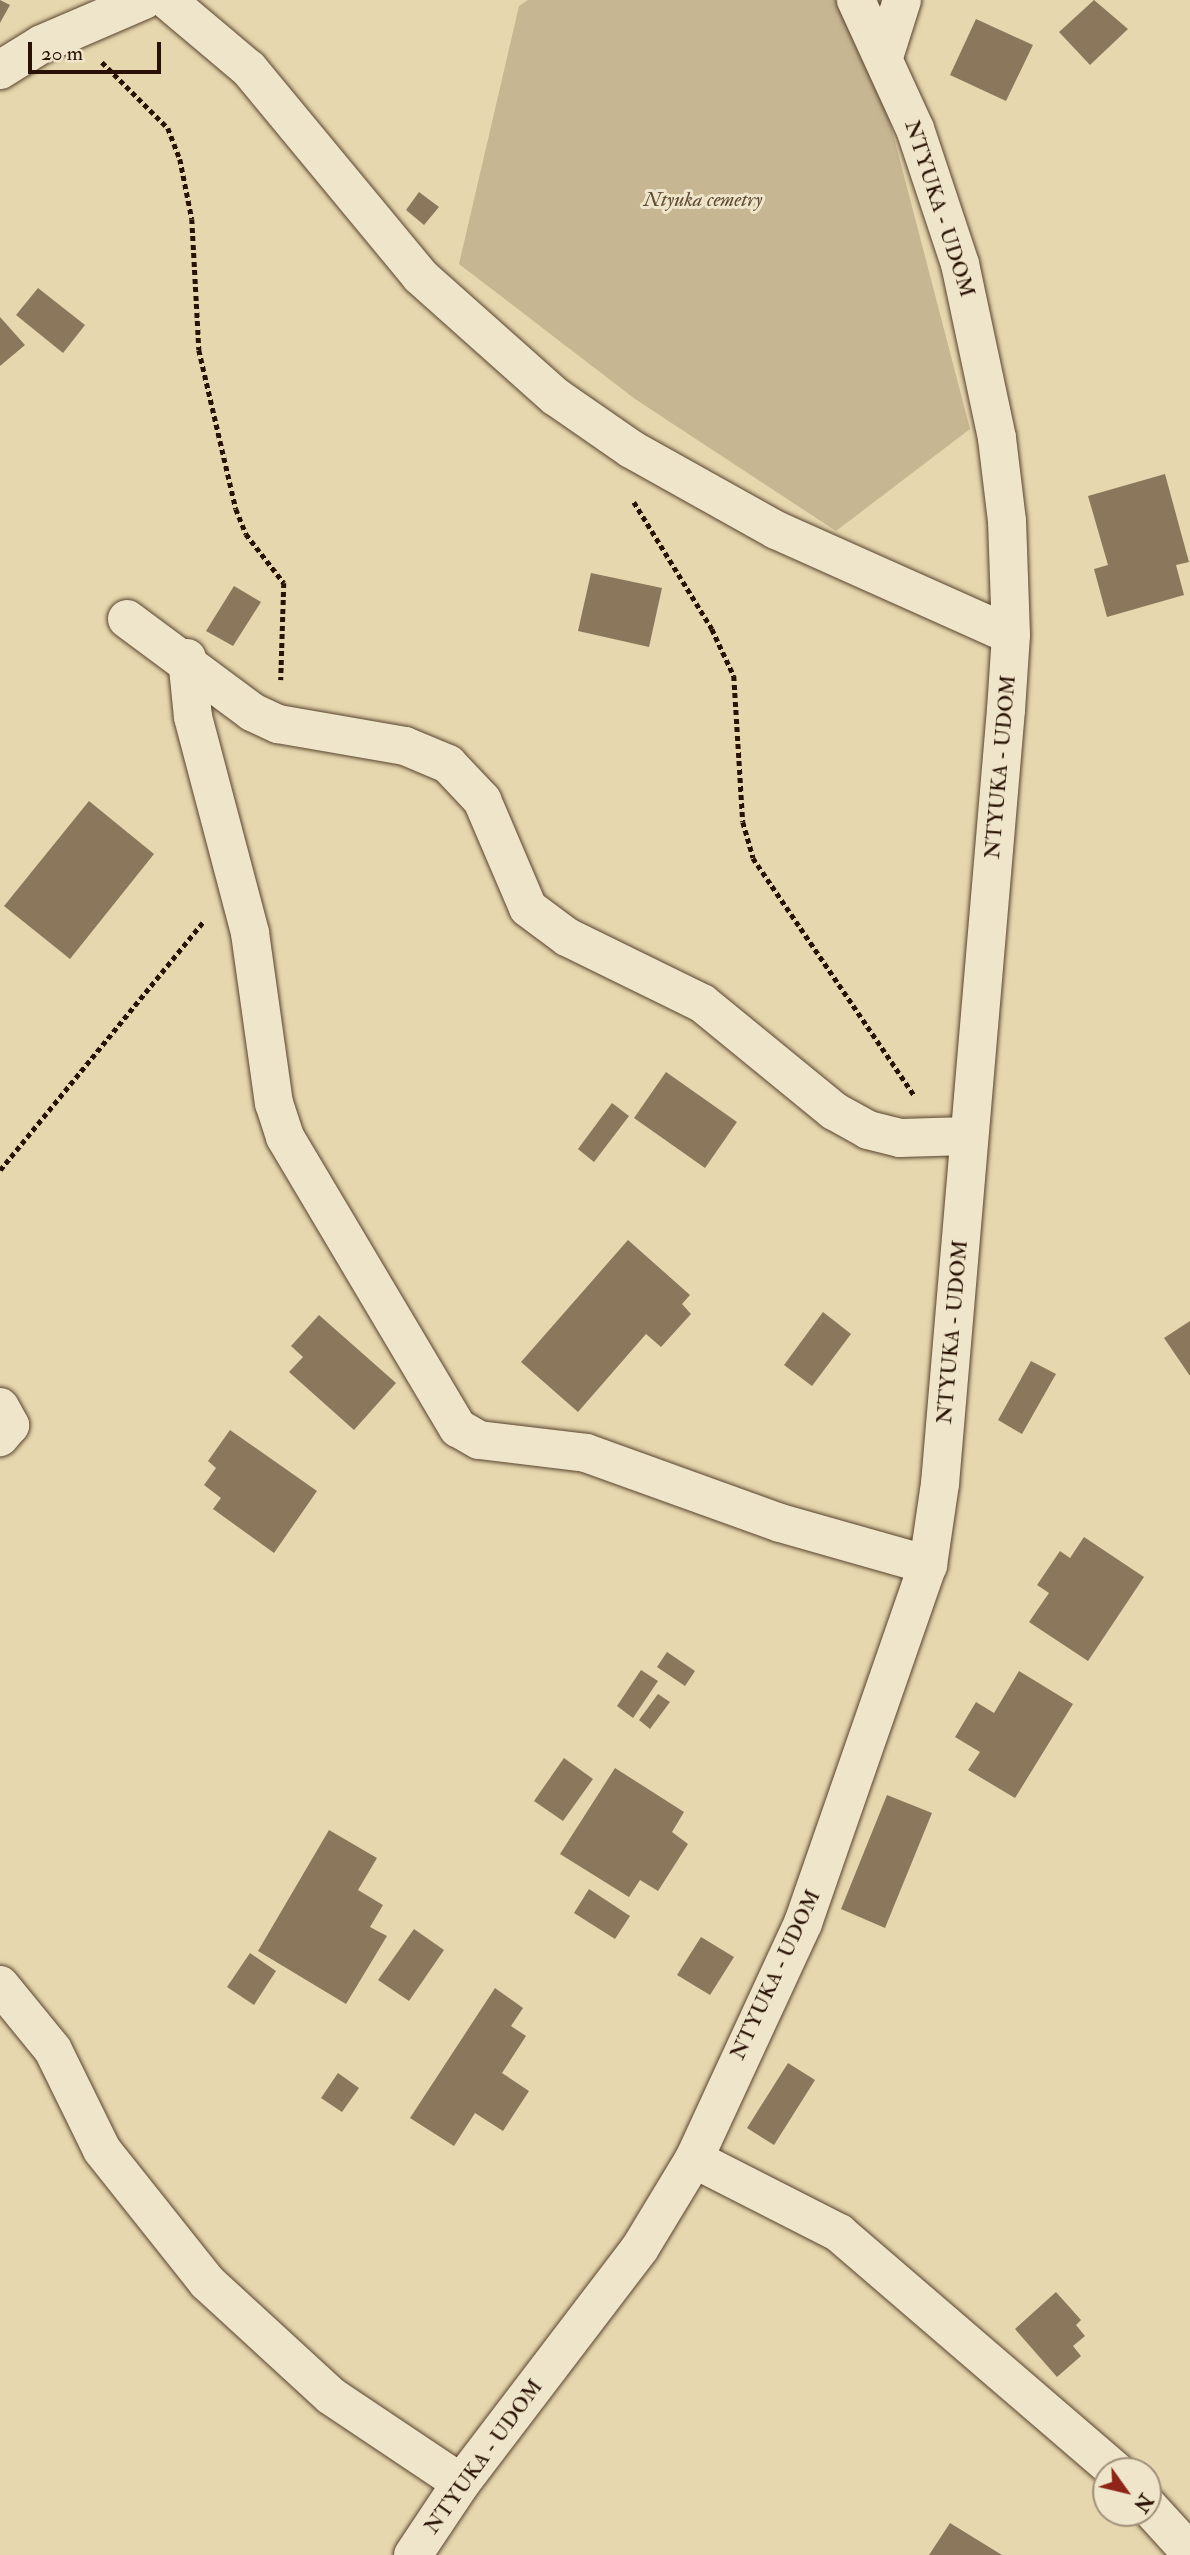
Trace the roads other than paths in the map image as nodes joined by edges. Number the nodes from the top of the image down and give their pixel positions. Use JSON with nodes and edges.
{"nodes":[{"id":1,"x":144,"y":0,"type":"edge"},
{"id":2,"x":166,"y":0,"type":"edge"},
{"id":3,"x":856,"y":0,"type":"edge"},
{"id":4,"x":902,"y":0,"type":"edge"},
{"id":5,"x":885,"y":54,"type":"junction"},
{"id":6,"x":0,"y":70,"type":"edge"},
{"id":7,"x":127,"y":619,"type":"dead end"},
{"id":8,"x":1011,"y":635,"type":"junction"},
{"id":9,"x":187,"y":658,"type":"junction"},
{"id":10,"x":951,"y":1138,"type":"junction"},
{"id":11,"x":0,"y":1407,"type":"edge"},
{"id":12,"x":0,"y":1437,"type":"edge"},
{"id":13,"x":928,"y":1565,"type":"junction"},
{"id":14,"x":0,"y":1985,"type":"edge"},
{"id":15,"x":694,"y":2160,"type":"junction"},
{"id":16,"x":1100,"y":2457,"type":"edge"},
{"id":17,"x":461,"y":2483,"type":"junction"},
{"id":18,"x":1162,"y":2521,"type":"edge"},
{"id":19,"x":1190,"y":2552,"type":"edge"},
{"id":20,"x":413,"y":2555,"type":"edge"}],
"edges":[{"from":1,"to":6,"type":"street"},
{"from":2,"to":8,"type":"street"},
{"from":3,"to":5,"type":"street","name":"NTYUKA - UDOM"},
{"from":4,"to":5,"type":"street"},
{"from":5,"to":8,"type":"street","name":"NTYUKA - UDOM"},
{"from":7,"to":9,"type":"street"},
{"from":8,"to":10,"type":"street","name":"NTYUKA - UDOM"},
{"from":9,"to":10,"type":"street"},
{"from":9,"to":13,"type":"street"},
{"from":10,"to":13,"type":"street","name":"NTYUKA - UDOM"},
{"from":11,"to":12,"type":"street"},
{"from":13,"to":15,"type":"street","name":"NTYUKA - UDOM"},
{"from":14,"to":17,"type":"street"},
{"from":15,"to":16,"type":"street"},
{"from":15,"to":17,"type":"street","name":"NTYUKA - UDOM"},
{"from":17,"to":20,"type":"street","name":"NTYUKA - UDOM"},
{"from":18,"to":19,"type":"street"}]}
